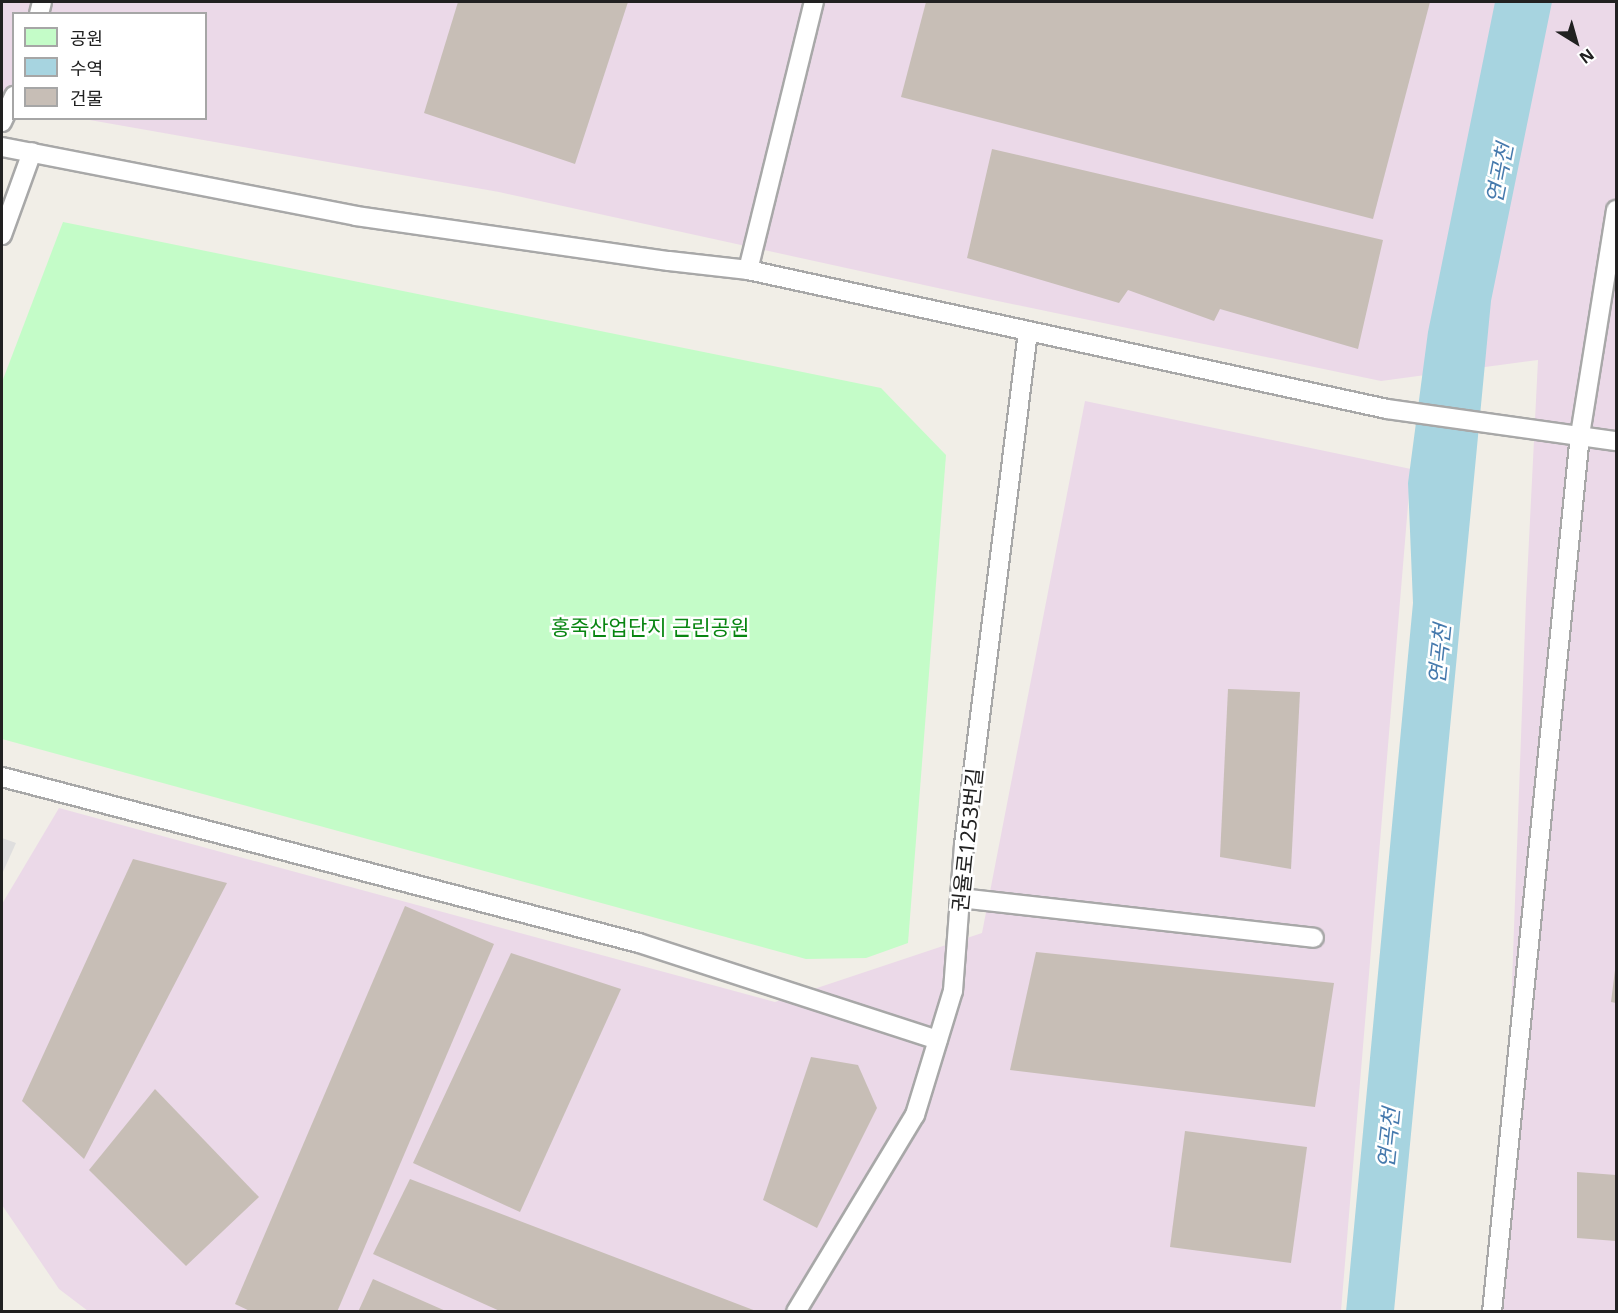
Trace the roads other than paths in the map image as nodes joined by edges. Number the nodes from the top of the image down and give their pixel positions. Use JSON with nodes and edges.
{"nodes":[{"id":1,"x":814,"y":2,"type":"edge"},
{"id":2,"x":12,"y":100,"type":"edge"},
{"id":3,"x":2,"y":122,"type":"edge"},
{"id":4,"x":2,"y":147,"type":"edge"},
{"id":5,"x":32,"y":152,"type":"junction"},
{"id":6,"x":1617,"y":210,"type":"edge"},
{"id":7,"x":2,"y":235,"type":"edge"},
{"id":8,"x":748,"y":270,"type":"junction"},
{"id":9,"x":1028,"y":332,"type":"junction"},
{"id":10,"x":1580,"y":435,"type":"junction"},
{"id":11,"x":1617,"y":441,"type":"edge"},
{"id":12,"x":3,"y":781,"type":"edge"},
{"id":13,"x":960,"y":898,"type":"junction"},
{"id":14,"x":1314,"y":938,"type":"dead end"},
{"id":15,"x":938,"y":1040,"type":"junction"},
{"id":16,"x":796,"y":1311,"type":"edge"},
{"id":17,"x":1492,"y":1311,"type":"edge"}],
"edges":[{"from":1,"to":8,"type":"lane"},
{"from":2,"to":3,"type":"lane"},
{"from":4,"to":5,"type":"lane"},
{"from":5,"to":7,"type":"lane"},
{"from":5,"to":8,"type":"lane"},
{"from":6,"to":10,"type":"lane"},
{"from":8,"to":9,"type":"lane"},
{"from":9,"to":10,"type":"lane"},
{"from":9,"to":13,"type":"lane","name":"권율로1253번길"},
{"from":10,"to":11,"type":"lane"},
{"from":10,"to":17,"type":"lane"},
{"from":12,"to":15,"type":"lane"},
{"from":13,"to":14,"type":"lane"},
{"from":13,"to":15,"type":"lane","name":"권율로1253번길"},
{"from":15,"to":16,"type":"lane","name":"권율로1253번길"}]}
